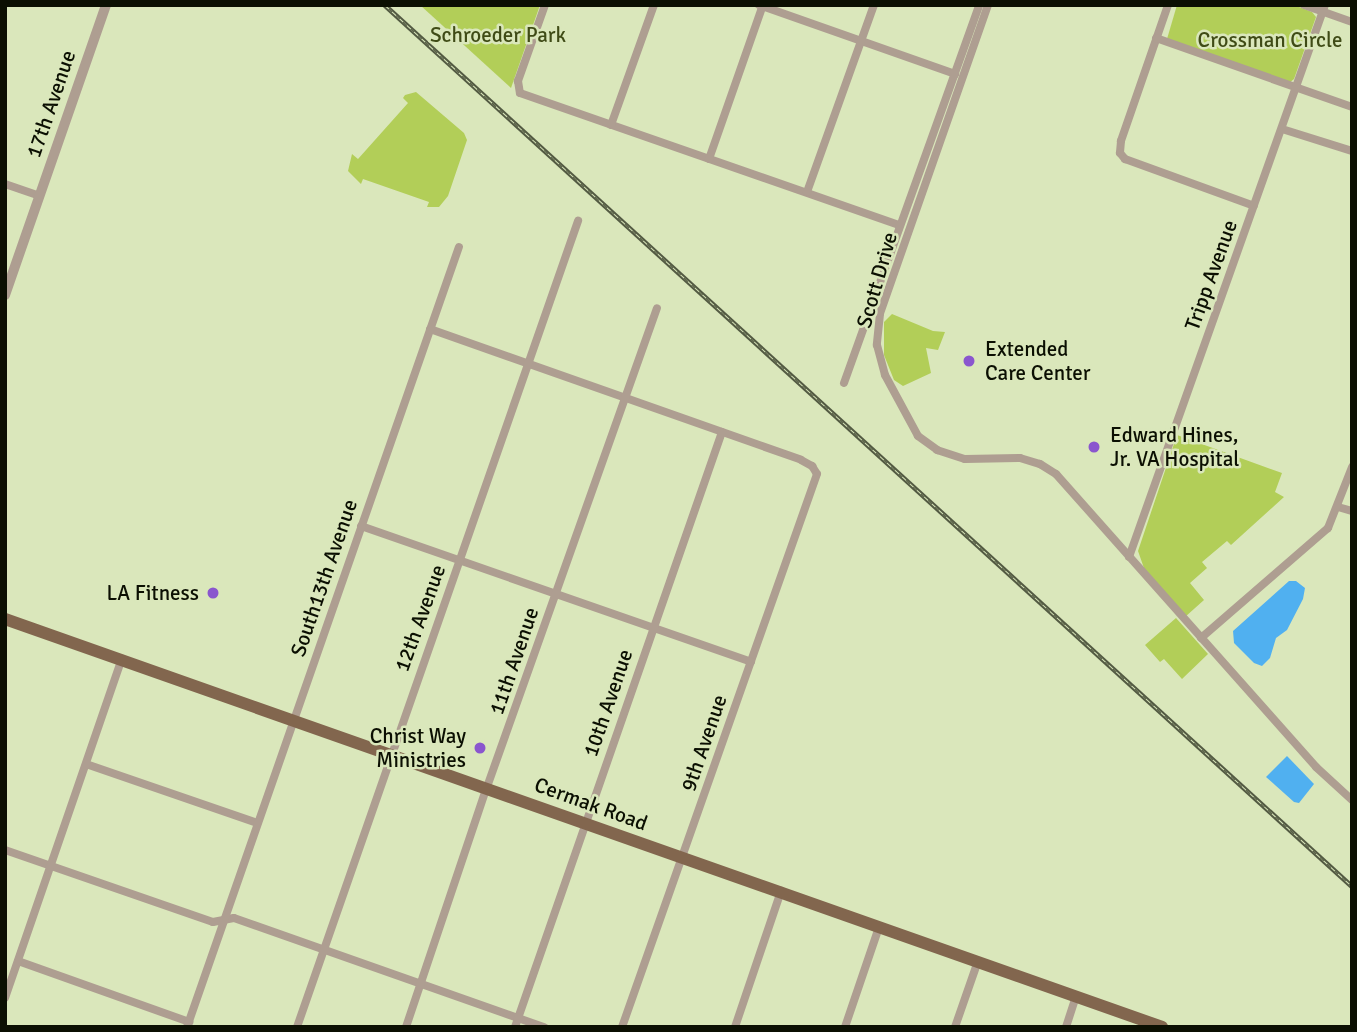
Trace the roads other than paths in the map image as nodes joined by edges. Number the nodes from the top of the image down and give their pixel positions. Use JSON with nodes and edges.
{"nodes":[{"id":1,"x":106,"y":5,"type":"edge"},
{"id":2,"x":545,"y":5,"type":"edge"},
{"id":3,"x":654,"y":5,"type":"edge"},
{"id":4,"x":874,"y":5,"type":"edge"},
{"id":5,"x":979,"y":5,"type":"edge"},
{"id":6,"x":988,"y":5,"type":"edge"},
{"id":7,"x":1168,"y":5,"type":"edge"},
{"id":8,"x":1304,"y":5,"type":"edge"},
{"id":9,"x":762,"y":6,"type":"edge"},
{"id":10,"x":1324,"y":9,"type":"edge"},
{"id":11,"x":1352,"y":22,"type":"edge"},
{"id":12,"x":1156,"y":38,"type":"junction"},
{"id":13,"x":861,"y":41,"type":"junction"},
{"id":14,"x":955,"y":74,"type":"junction"},
{"id":15,"x":1296,"y":88,"type":"junction"},
{"id":16,"x":1352,"y":107,"type":"edge"},
{"id":17,"x":611,"y":125,"type":"junction"},
{"id":18,"x":1282,"y":129,"type":"junction"},
{"id":19,"x":1352,"y":151,"type":"edge"},
{"id":20,"x":709,"y":159,"type":"junction"},
{"id":21,"x":5,"y":184,"type":"edge"},
{"id":22,"x":807,"y":192,"type":"junction"},
{"id":23,"x":40,"y":196,"type":"junction"},
{"id":24,"x":1254,"y":206,"type":"junction"},
{"id":25,"x":578,"y":221,"type":"dead end"},
{"id":26,"x":900,"y":225,"type":"junction"},
{"id":27,"x":458,"y":247,"type":"dead end"},
{"id":28,"x":5,"y":295,"type":"edge"},
{"id":29,"x":657,"y":308,"type":"dead end"},
{"id":30,"x":430,"y":329,"type":"junction"},
{"id":31,"x":527,"y":363,"type":"junction"},
{"id":32,"x":845,"y":383,"type":"dead end"},
{"id":33,"x":625,"y":398,"type":"junction"},
{"id":34,"x":722,"y":432,"type":"junction"},
{"id":35,"x":1352,"y":467,"type":"edge"},
{"id":36,"x":1338,"y":507,"type":"junction"},
{"id":37,"x":1352,"y":511,"type":"edge"},
{"id":38,"x":361,"y":526,"type":"junction"},
{"id":39,"x":1129,"y":557,"type":"junction"},
{"id":40,"x":459,"y":560,"type":"junction"},
{"id":41,"x":556,"y":593,"type":"junction"},
{"id":42,"x":5,"y":619,"type":"edge"},
{"id":43,"x":654,"y":627,"type":"junction"},
{"id":44,"x":1200,"y":638,"type":"junction"},
{"id":45,"x":122,"y":659,"type":"junction"},
{"id":46,"x":751,"y":662,"type":"junction"},
{"id":47,"x":293,"y":719,"type":"junction"},
{"id":48,"x":390,"y":753,"type":"junction"},
{"id":49,"x":86,"y":764,"type":"junction"},
{"id":50,"x":487,"y":787,"type":"junction"},
{"id":51,"x":1352,"y":800,"type":"edge"},
{"id":52,"x":585,"y":822,"type":"junction"},
{"id":53,"x":257,"y":823,"type":"junction"},
{"id":54,"x":5,"y":850,"type":"edge"},
{"id":55,"x":681,"y":856,"type":"junction"},
{"id":56,"x":51,"y":866,"type":"junction"},
{"id":57,"x":780,"y":891,"type":"junction"},
{"id":58,"x":224,"y":920,"type":"junction"},
{"id":59,"x":879,"y":926,"type":"junction"},
{"id":60,"x":323,"y":950,"type":"junction"},
{"id":61,"x":18,"y":961,"type":"junction"},
{"id":62,"x":978,"y":961,"type":"junction"},
{"id":63,"x":421,"y":983,"type":"junction"},
{"id":64,"x":1076,"y":996,"type":"junction"},
{"id":65,"x":5,"y":998,"type":"edge"},
{"id":66,"x":517,"y":1022,"type":"edge"},
{"id":67,"x":188,"y":1024,"type":"edge"},
{"id":68,"x":297,"y":1027,"type":"edge"},
{"id":69,"x":406,"y":1027,"type":"edge"},
{"id":70,"x":544,"y":1027,"type":"edge"},
{"id":71,"x":622,"y":1027,"type":"edge"},
{"id":72,"x":735,"y":1027,"type":"edge"},
{"id":73,"x":845,"y":1027,"type":"edge"},
{"id":74,"x":955,"y":1027,"type":"edge"},
{"id":75,"x":1066,"y":1027,"type":"edge"},
{"id":76,"x":1162,"y":1027,"type":"edge"}],
"edges":[{"from":1,"to":23,"type":"street","name":"17th Avenue"},
{"from":2,"to":17,"type":"street"},
{"from":3,"to":17,"type":"street"},
{"from":4,"to":13,"type":"street"},
{"from":5,"to":14,"type":"street"},
{"from":6,"to":39,"type":"street","name":"Scott Drive"},
{"from":7,"to":12,"type":"street"},
{"from":8,"to":10,"type":"street"},
{"from":9,"to":13,"type":"street"},
{"from":9,"to":20,"type":"street"},
{"from":10,"to":11,"type":"street"},
{"from":10,"to":15,"type":"street","name":"Tripp Avenue"},
{"from":12,"to":15,"type":"street"},
{"from":12,"to":24,"type":"street"},
{"from":13,"to":14,"type":"street"},
{"from":13,"to":22,"type":"street"},
{"from":14,"to":26,"type":"street"},
{"from":15,"to":16,"type":"street"},
{"from":15,"to":18,"type":"street","name":"Tripp Avenue"},
{"from":17,"to":20,"type":"street"},
{"from":18,"to":19,"type":"street"},
{"from":18,"to":24,"type":"street","name":"Tripp Avenue"},
{"from":20,"to":22,"type":"street"},
{"from":21,"to":23,"type":"street"},
{"from":22,"to":26,"type":"street"},
{"from":23,"to":28,"type":"street","name":"17th Avenue"},
{"from":24,"to":39,"type":"street","name":"Tripp Avenue"},
{"from":25,"to":31,"type":"street","name":"12th Avenue"},
{"from":26,"to":32,"type":"street"},
{"from":27,"to":30,"type":"street","name":"South13th Avenue"},
{"from":29,"to":33,"type":"street","name":"11th Avenue"},
{"from":30,"to":31,"type":"street"},
{"from":30,"to":38,"type":"street","name":"South13th Avenue"},
{"from":31,"to":33,"type":"street"},
{"from":31,"to":40,"type":"street","name":"12th Avenue"},
{"from":33,"to":34,"type":"street"},
{"from":33,"to":41,"type":"street","name":"11th Avenue"},
{"from":34,"to":43,"type":"street","name":"10th Avenue"},
{"from":34,"to":46,"type":"street","name":"9th Avenue"},
{"from":35,"to":36,"type":"street"},
{"from":36,"to":37,"type":"street"},
{"from":36,"to":44,"type":"street"},
{"from":38,"to":40,"type":"street"},
{"from":38,"to":47,"type":"street","name":"South13th Avenue"},
{"from":39,"to":44,"type":"street","name":"Scott Drive"},
{"from":40,"to":41,"type":"street"},
{"from":40,"to":48,"type":"street","name":"12th Avenue"},
{"from":41,"to":43,"type":"street"},
{"from":41,"to":50,"type":"street","name":"11th Avenue"},
{"from":42,"to":45,"type":"main road","name":"Cermak Road"},
{"from":43,"to":46,"type":"street"},
{"from":43,"to":52,"type":"street","name":"10th Avenue"},
{"from":44,"to":51,"type":"street","name":"Scott Drive"},
{"from":45,"to":47,"type":"main road","name":"Cermak Road"},
{"from":45,"to":49,"type":"street"},
{"from":46,"to":55,"type":"street","name":"9th Avenue"},
{"from":47,"to":48,"type":"main road","name":"Cermak Road"},
{"from":47,"to":53,"type":"street","name":"South13th Avenue"},
{"from":48,"to":50,"type":"main road","name":"Cermak Road"},
{"from":48,"to":60,"type":"street","name":"12th Avenue"},
{"from":49,"to":53,"type":"street"},
{"from":49,"to":56,"type":"street"},
{"from":50,"to":52,"type":"main road","name":"Cermak Road"},
{"from":50,"to":63,"type":"street","name":"11th Avenue"},
{"from":52,"to":55,"type":"main road","name":"Cermak Road"},
{"from":52,"to":66,"type":"street","name":"10th Avenue"},
{"from":53,"to":58,"type":"street","name":"South13th Avenue"},
{"from":54,"to":56,"type":"street"},
{"from":55,"to":57,"type":"main road","name":"Cermak Road"},
{"from":55,"to":71,"type":"street","name":"9th Avenue"},
{"from":56,"to":58,"type":"street"},
{"from":56,"to":61,"type":"street"},
{"from":57,"to":59,"type":"main road","name":"Cermak Road"},
{"from":57,"to":72,"type":"street"},
{"from":58,"to":60,"type":"street"},
{"from":58,"to":67,"type":"street","name":"South13th Avenue"},
{"from":59,"to":62,"type":"main road","name":"Cermak Road"},
{"from":59,"to":73,"type":"street"},
{"from":60,"to":63,"type":"street"},
{"from":60,"to":68,"type":"street","name":"12th Avenue"},
{"from":61,"to":65,"type":"street"},
{"from":61,"to":67,"type":"street"},
{"from":62,"to":64,"type":"main road","name":"Cermak Road"},
{"from":62,"to":74,"type":"street"},
{"from":63,"to":66,"type":"street"},
{"from":63,"to":69,"type":"street","name":"11th Avenue"},
{"from":64,"to":75,"type":"street"},
{"from":64,"to":76,"type":"main road","name":"Cermak Road"},
{"from":66,"to":70,"type":"street"}]}
